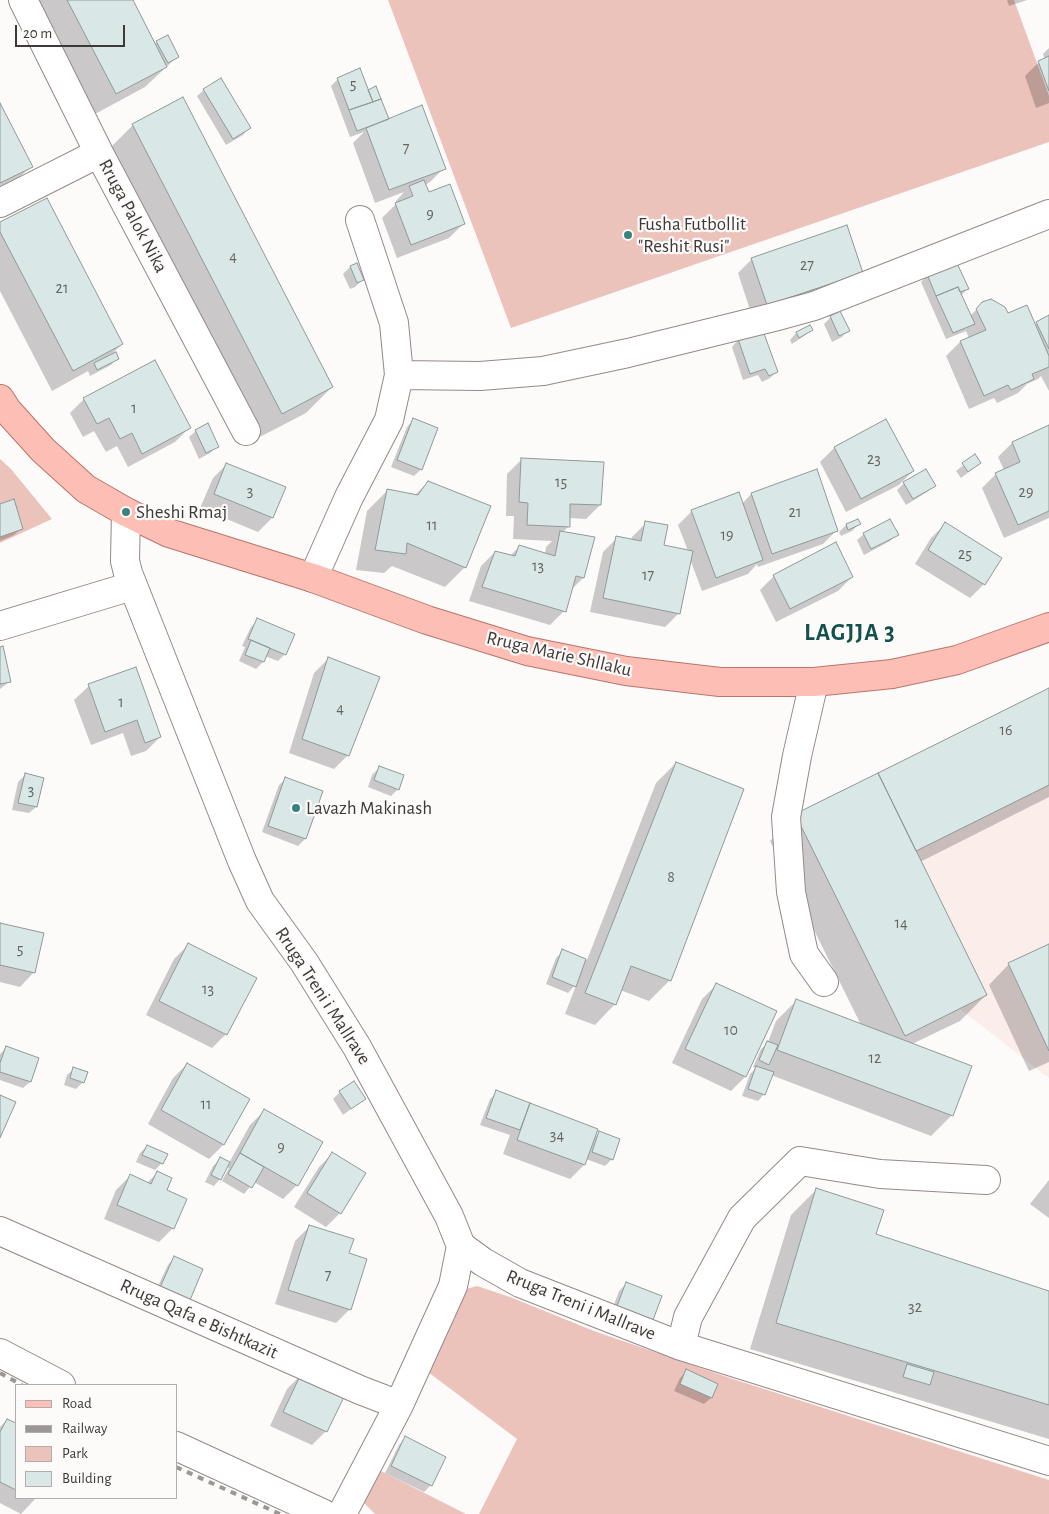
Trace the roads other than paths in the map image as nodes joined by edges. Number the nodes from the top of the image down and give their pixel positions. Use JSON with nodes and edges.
{"nodes":[{"id":1,"x":23,"y":0,"type":"edge"},
{"id":2,"x":99,"y":153,"type":"junction"},
{"id":3,"x":0,"y":203,"type":"edge"},
{"id":4,"x":1049,"y":214,"type":"edge"},
{"id":5,"x":360,"y":220,"type":"dead end"},
{"id":6,"x":399,"y":375,"type":"junction"},
{"id":7,"x":0,"y":399,"type":"edge"},
{"id":8,"x":246,"y":431,"type":"dead end"},
{"id":9,"x":126,"y":512,"type":"junction"},
{"id":10,"x":313,"y":578,"type":"junction"},
{"id":11,"x":132,"y":586,"type":"junction"},
{"id":12,"x":0,"y":626,"type":"edge"},
{"id":13,"x":1049,"y":627,"type":"edge"},
{"id":14,"x":814,"y":682,"type":"junction"},
{"id":15,"x":824,"y":982,"type":"dead end"},
{"id":16,"x":986,"y":1180,"type":"dead end"},
{"id":17,"x":0,"y":1231,"type":"edge"},
{"id":18,"x":461,"y":1246,"type":"junction"},
{"id":19,"x":681,"y":1346,"type":"junction"},
{"id":20,"x":0,"y":1353,"type":"edge"},
{"id":21,"x":59,"y":1384,"type":"edge"},
{"id":22,"x":398,"y":1405,"type":"junction"},
{"id":23,"x":178,"y":1447,"type":"edge"},
{"id":24,"x":1049,"y":1460,"type":"edge"},
{"id":25,"x":324,"y":1514,"type":"edge"},
{"id":26,"x":342,"y":1514,"type":"edge"}],
"edges":[{"from":1,"to":2,"type":"street","name":"Rruga Palok Nika"},
{"from":2,"to":3,"type":"street"},
{"from":2,"to":8,"type":"street","name":"Rruga Palok Nika"},
{"from":4,"to":6,"type":"street"},
{"from":5,"to":6,"type":"street"},
{"from":6,"to":10,"type":"street"},
{"from":7,"to":9,"type":"main road","name":"Rruga Marie Shllaku"},
{"from":9,"to":10,"type":"main road","name":"Rruga Marie Shllaku"},
{"from":9,"to":11,"type":"street","name":"Rruga Treni i Mallrave"},
{"from":10,"to":14,"type":"main road","name":"Rruga Marie Shllaku"},
{"from":11,"to":12,"type":"street"},
{"from":11,"to":18,"type":"street","name":"Rruga Treni i Mallrave"},
{"from":13,"to":14,"type":"main road","name":"Rruga Marie Shllaku"},
{"from":14,"to":15,"type":"street"},
{"from":16,"to":19,"type":"street","name":"Rruga Treni i Mallrave"},
{"from":17,"to":22,"type":"street","name":"Rruga Qafa e Bishtkazit"},
{"from":18,"to":19,"type":"street","name":"Rruga Treni i Mallrave"},
{"from":18,"to":22,"type":"street"},
{"from":19,"to":24,"type":"street","name":"Rruga Treni i Mallrave"},
{"from":20,"to":21,"type":"street"},
{"from":22,"to":26,"type":"street"},
{"from":23,"to":25,"type":"street"}]}
